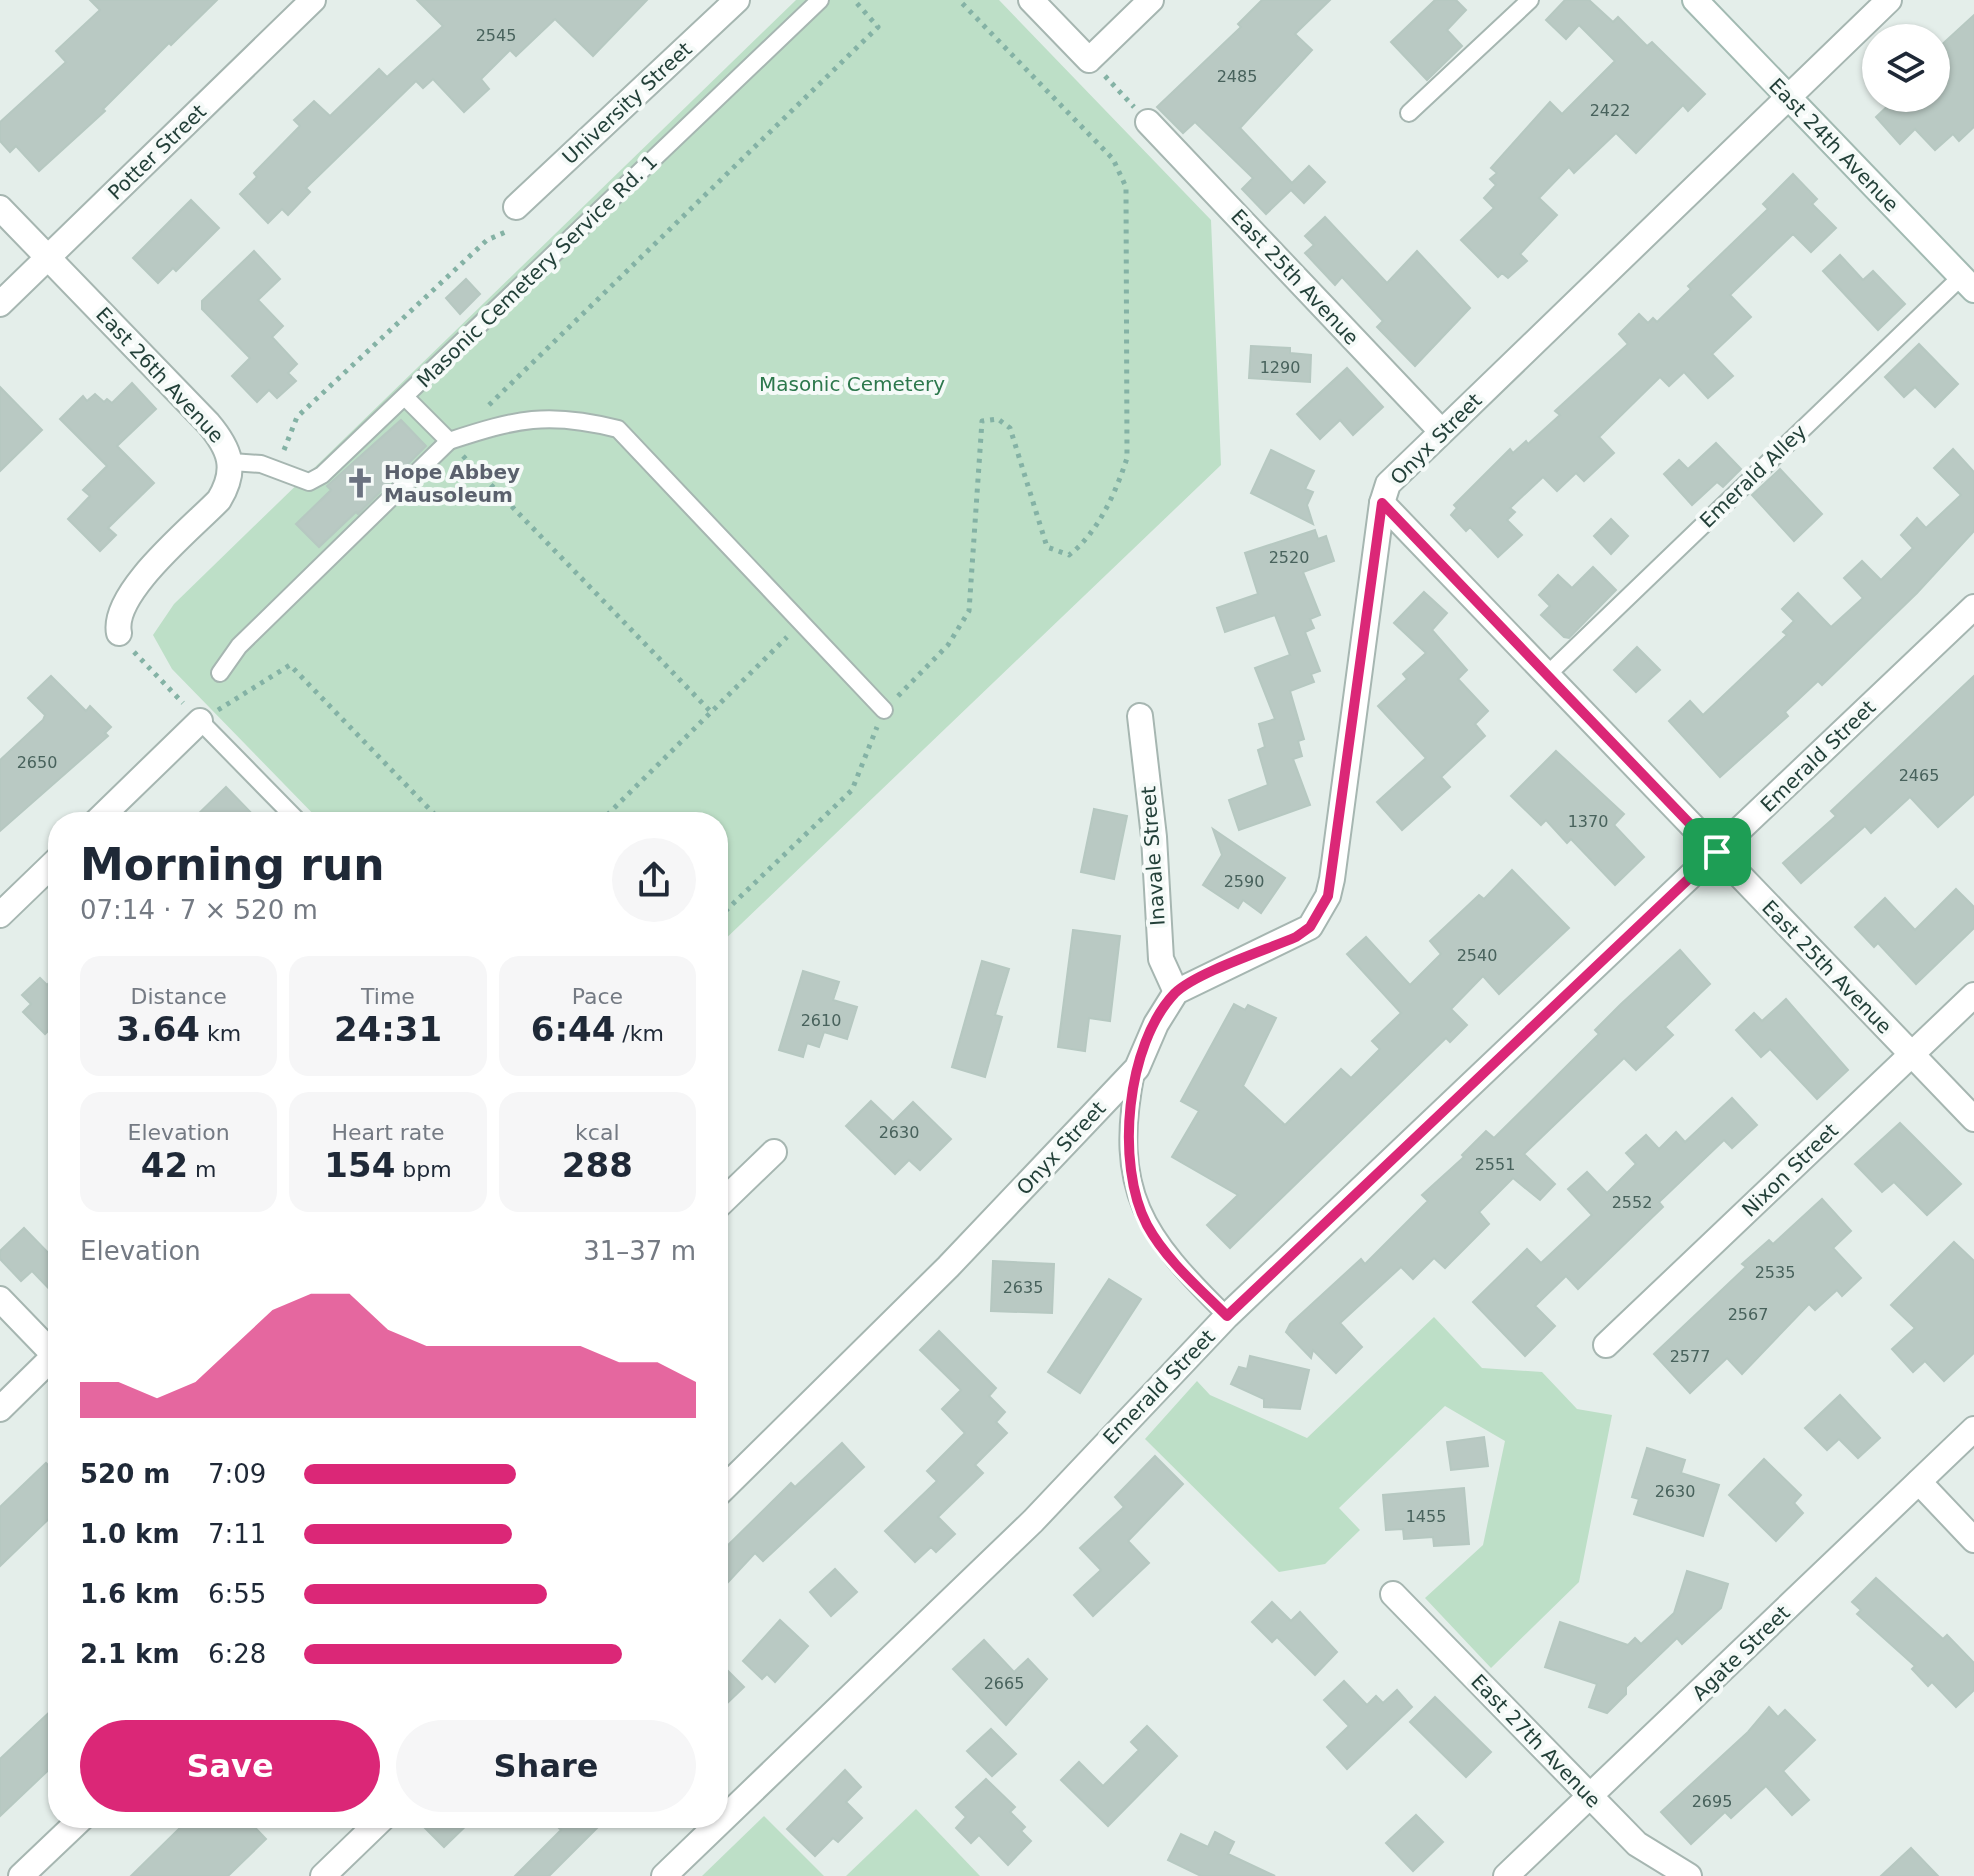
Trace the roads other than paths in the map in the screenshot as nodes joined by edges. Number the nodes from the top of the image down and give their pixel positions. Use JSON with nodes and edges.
{"nodes":[{"id":1,"x":313,"y":0,"type":"edge"},
{"id":2,"x":737,"y":0,"type":"edge"},
{"id":3,"x":820,"y":0,"type":"edge"},
{"id":4,"x":1031,"y":0,"type":"edge"},
{"id":5,"x":1151,"y":0,"type":"edge"},
{"id":6,"x":1530,"y":0,"type":"edge"},
{"id":7,"x":1695,"y":0,"type":"edge"},
{"id":8,"x":1889,"y":0,"type":"edge"},
{"id":9,"x":1788,"y":97,"type":"junction"},
{"id":10,"x":1409,"y":113,"type":"dead end"},
{"id":11,"x":1148,"y":122,"type":"road end"},
{"id":12,"x":522,"y":202,"type":"road end"},
{"id":13,"x":0,"y":208,"type":"edge"},
{"id":14,"x":48,"y":257,"type":"junction"},
{"id":15,"x":1967,"y":284,"type":"edge"},
{"id":16,"x":0,"y":304,"type":"edge"},
{"id":17,"x":406,"y":398,"type":"junction"},
{"id":18,"x":1441,"y":431,"type":"junction"},
{"id":19,"x":449,"y":441,"type":"junction"},
{"id":20,"x":232,"y":462,"type":"junction"},
{"id":21,"x":1382,"y":503,"type":"junction"},
{"id":22,"x":1974,"y":607,"type":"edge"},
{"id":23,"x":119,"y":633,"type":"road end"},
{"id":24,"x":220,"y":673,"type":"dead end"},
{"id":25,"x":1546,"y":676,"type":"junction"},
{"id":26,"x":884,"y":710,"type":"road end"},
{"id":27,"x":1140,"y":716,"type":"dead end"},
{"id":28,"x":200,"y":721,"type":"joint"},
{"id":29,"x":106,"y":812,"type":"edge"},
{"id":30,"x":289,"y":812,"type":"edge"},
{"id":31,"x":1717,"y":852,"type":"junction"},
{"id":32,"x":48,"y":869,"type":"edge"},
{"id":33,"x":0,"y":915,"type":"edge"},
{"id":34,"x":1176,"y":992,"type":"junction"},
{"id":35,"x":1974,"y":995,"type":"edge"},
{"id":36,"x":1912,"y":1054,"type":"junction"},
{"id":37,"x":1137,"y":1068,"type":"junction"},
{"id":38,"x":1974,"y":1119,"type":"edge"},
{"id":39,"x":774,"y":1152,"type":"dead end"},
{"id":40,"x":728,"y":1196,"type":"edge"},
{"id":41,"x":0,"y":1299,"type":"edge"},
{"id":42,"x":1227,"y":1316,"type":"junction"},
{"id":43,"x":1606,"y":1345,"type":"dead end"},
{"id":44,"x":48,"y":1346,"type":"edge"},
{"id":45,"x":48,"y":1362,"type":"edge"},
{"id":46,"x":0,"y":1409,"type":"edge"},
{"id":47,"x":1974,"y":1429,"type":"edge"},
{"id":48,"x":1919,"y":1482,"type":"junction"},
{"id":49,"x":728,"y":1484,"type":"edge"},
{"id":50,"x":1974,"y":1540,"type":"edge"},
{"id":51,"x":1393,"y":1594,"type":"dead end"},
{"id":52,"x":1590,"y":1797,"type":"junction"},
{"id":53,"x":728,"y":1814,"type":"edge"},
{"id":54,"x":71,"y":1828,"type":"edge"},
{"id":55,"x":373,"y":1828,"type":"edge"},
{"id":56,"x":714,"y":1828,"type":"edge"},
{"id":57,"x":21,"y":1876,"type":"edge"},
{"id":58,"x":323,"y":1876,"type":"edge"},
{"id":59,"x":664,"y":1876,"type":"edge"},
{"id":60,"x":1506,"y":1876,"type":"edge"},
{"id":61,"x":1689,"y":1876,"type":"edge"}],
"edges":[{"from":1,"to":14,"type":"street","name":"Potter Street"},
{"from":2,"to":12,"type":"street","name":"University Street"},
{"from":3,"to":17,"type":"lane","name":"Masonic Cemetery Service Rd. 1"},
{"from":4,"to":5,"type":"street"},
{"from":6,"to":10,"type":"lane"},
{"from":7,"to":9,"type":"street","name":"East 24th Avenue"},
{"from":8,"to":9,"type":"street","name":"Onyx Street"},
{"from":9,"to":15,"type":"street","name":"East 24th Avenue"},
{"from":9,"to":18,"type":"street","name":"Onyx Street"},
{"from":11,"to":18,"type":"street","name":"East 25th Avenue"},
{"from":13,"to":14,"type":"street","name":"East 26th Avenue"},
{"from":14,"to":16,"type":"street","name":"Potter Street"},
{"from":14,"to":20,"type":"street","name":"East 26th Avenue"},
{"from":15,"to":25,"type":"lane","name":"Emerald Alley"},
{"from":17,"to":19,"type":"lane"},
{"from":17,"to":20,"type":"lane","name":"Masonic Cemetery Service Rd. 1"},
{"from":18,"to":21,"type":"street","name":"Onyx Street"},
{"from":19,"to":24,"type":"lane"},
{"from":19,"to":26,"type":"lane"},
{"from":20,"to":23,"type":"street","name":"East 26th Avenue"},
{"from":21,"to":25,"type":"street","name":"East 25th Avenue"},
{"from":21,"to":34,"type":"street","name":"Onyx Street"},
{"from":22,"to":31,"type":"street","name":"Emerald Street"},
{"from":25,"to":31,"type":"street","name":"East 25th Avenue"},
{"from":27,"to":34,"type":"street","name":"Inavale Street"},
{"from":28,"to":29,"type":"street"},
{"from":28,"to":30,"type":"lane"},
{"from":31,"to":36,"type":"street","name":"East 25th Avenue"},
{"from":31,"to":42,"type":"street","name":"Emerald Street"},
{"from":32,"to":33,"type":"street"},
{"from":34,"to":37,"type":"street","name":"Onyx Street"},
{"from":35,"to":36,"type":"street","name":"Nixon Street"},
{"from":36,"to":38,"type":"street","name":"East 25th Avenue"},
{"from":36,"to":43,"type":"street","name":"Nixon Street"},
{"from":37,"to":42,"type":"lane"},
{"from":37,"to":49,"type":"street","name":"Onyx Street"},
{"from":39,"to":40,"type":"street"},
{"from":41,"to":44,"type":"street"},
{"from":42,"to":53,"type":"street","name":"Emerald Street"},
{"from":45,"to":46,"type":"street"},
{"from":47,"to":48,"type":"street","name":"Agate Street"},
{"from":48,"to":50,"type":"street"},
{"from":48,"to":52,"type":"street","name":"Agate Street"},
{"from":51,"to":52,"type":"street","name":"East 27th Avenue"},
{"from":52,"to":60,"type":"street","name":"Agate Street"},
{"from":52,"to":61,"type":"street","name":"East 27th Avenue"},
{"from":54,"to":57,"type":"street"},
{"from":55,"to":58,"type":"street"},
{"from":56,"to":59,"type":"street","name":"Emerald Street"}]}
